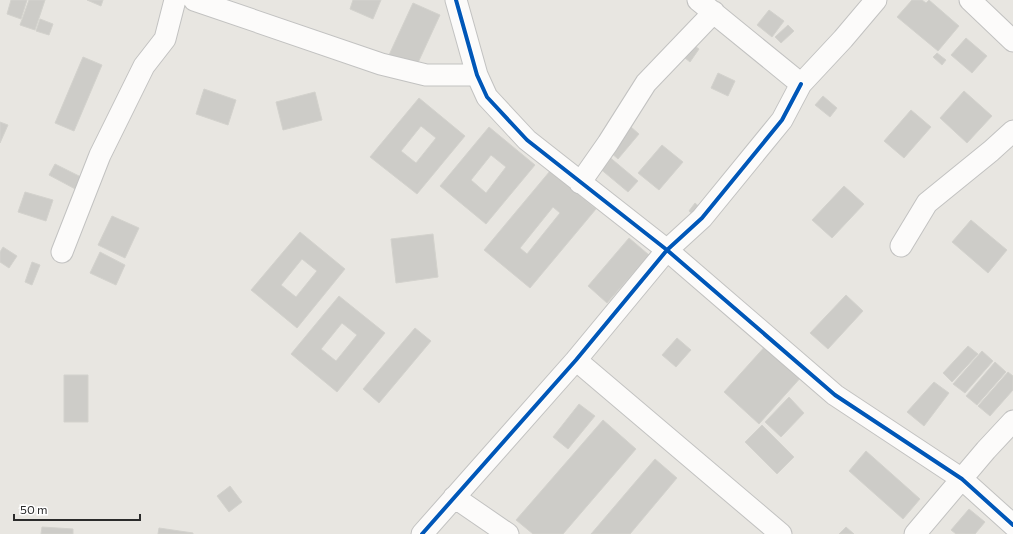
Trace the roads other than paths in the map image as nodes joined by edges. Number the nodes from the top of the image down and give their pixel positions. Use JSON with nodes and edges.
{"nodes":[{"id":1,"x":175,"y":0,"type":"edge"},
{"id":2,"x":194,"y":0,"type":"edge"},
{"id":3,"x":456,"y":0,"type":"edge"},
{"id":4,"x":876,"y":0,"type":"edge"},
{"id":5,"x":970,"y":0,"type":"edge"},
{"id":6,"x":706,"y":6,"type":"edge"},
{"id":7,"x":1013,"y":41,"type":"edge"},
{"id":8,"x":477,"y":75,"type":"junction"},
{"id":9,"x":801,"y":84,"type":"junction"},
{"id":10,"x":1013,"y":131,"type":"edge"},
{"id":11,"x":580,"y":183,"type":"junction"},
{"id":12,"x":902,"y":246,"type":"dead end"},
{"id":13,"x":668,"y":250,"type":"junction"},
{"id":14,"x":62,"y":252,"type":"dead end"},
{"id":15,"x":576,"y":360,"type":"junction"},
{"id":16,"x":1013,"y":421,"type":"edge"},
{"id":17,"x":962,"y":479,"type":"junction"},
{"id":18,"x":454,"y":497,"type":"junction"},
{"id":19,"x":1013,"y":525,"type":"edge"},
{"id":20,"x":422,"y":534,"type":"edge"},
{"id":21,"x":508,"y":534,"type":"edge"},
{"id":22,"x":781,"y":534,"type":"edge"},
{"id":23,"x":915,"y":534,"type":"edge"}],
"edges":[{"from":1,"to":14,"type":"street"},
{"from":2,"to":8,"type":"street"},
{"from":3,"to":8,"type":"street"},
{"from":4,"to":9,"type":"street"},
{"from":5,"to":7,"type":"street"},
{"from":6,"to":9,"type":"street"},
{"from":6,"to":11,"type":"street"},
{"from":8,"to":11,"type":"street"},
{"from":9,"to":13,"type":"street"},
{"from":10,"to":12,"type":"street"},
{"from":11,"to":13,"type":"street"},
{"from":13,"to":15,"type":"street"},
{"from":13,"to":17,"type":"street"},
{"from":15,"to":18,"type":"street"},
{"from":15,"to":22,"type":"street"},
{"from":16,"to":17,"type":"street"},
{"from":17,"to":19,"type":"street"},
{"from":17,"to":23,"type":"street"},
{"from":18,"to":20,"type":"street"},
{"from":18,"to":21,"type":"street"}]}
